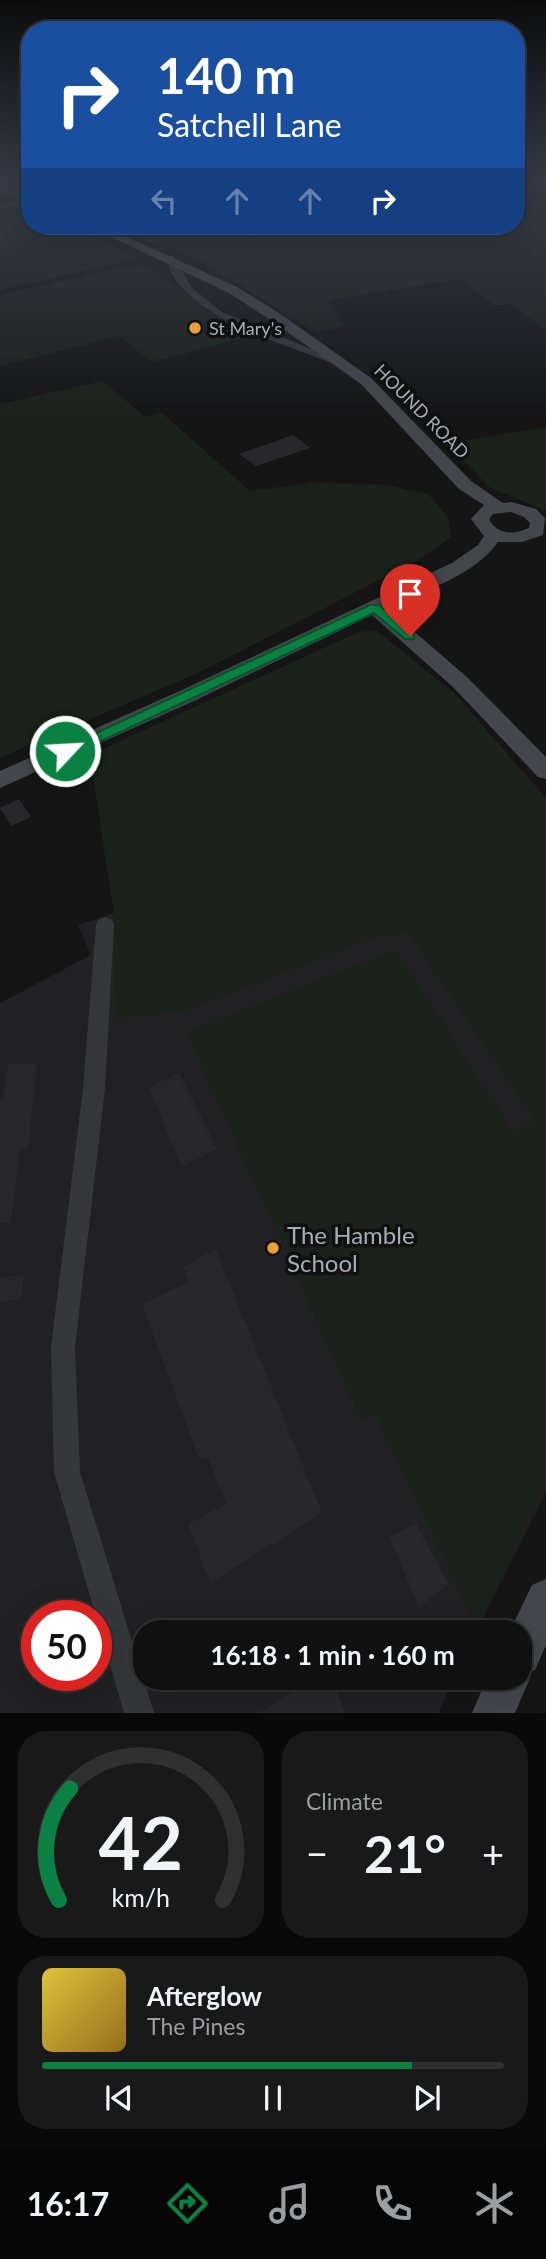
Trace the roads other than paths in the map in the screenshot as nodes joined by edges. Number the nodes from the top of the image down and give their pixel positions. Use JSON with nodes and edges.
{"nodes":[{"id":1,"x":170,"y":258,"type":"joint"},
{"id":2,"x":339,"y":362,"type":"junction"},
{"id":3,"x":465,"y":485,"type":"junction"},
{"id":4,"x":498,"y":507,"type":"junction"},
{"id":5,"x":487,"y":527,"type":"junction"},
{"id":6,"x":540,"y":527,"type":"edge"},
{"id":7,"x":375,"y":607,"type":"junction"},
{"id":8,"x":546,"y":771,"type":"edge"},
{"id":9,"x":0,"y":780,"type":"edge"},
{"id":10,"x":105,"y":925,"type":"dead end"},
{"id":11,"x":546,"y":1599,"type":"edge"},
{"id":12,"x":532,"y":1629,"type":"edge"},
{"id":13,"x":504,"y":1690,"type":"edge"},
{"id":14,"x":139,"y":1713,"type":"edge"},
{"id":15,"x":493,"y":1713,"type":"edge"}],
"edges":[{"from":1,"to":2,"type":"street","name":"HOUND ROAD"},
{"from":1,"to":2,"type":"street"},
{"from":2,"to":3,"type":"street","name":"HOUND ROAD"},
{"from":3,"to":4,"type":"street","name":"HOUND ROAD"},
{"from":3,"to":5,"type":"street"},
{"from":4,"to":5,"type":"street"},
{"from":4,"to":6,"type":"street"},
{"from":5,"to":6,"type":"street"},
{"from":5,"to":7,"type":"street"},
{"from":7,"to":8,"type":"street"},
{"from":7,"to":9,"type":"street"},
{"from":10,"to":14,"type":"street"},
{"from":11,"to":12,"type":"street"},
{"from":13,"to":15,"type":"street"}]}
